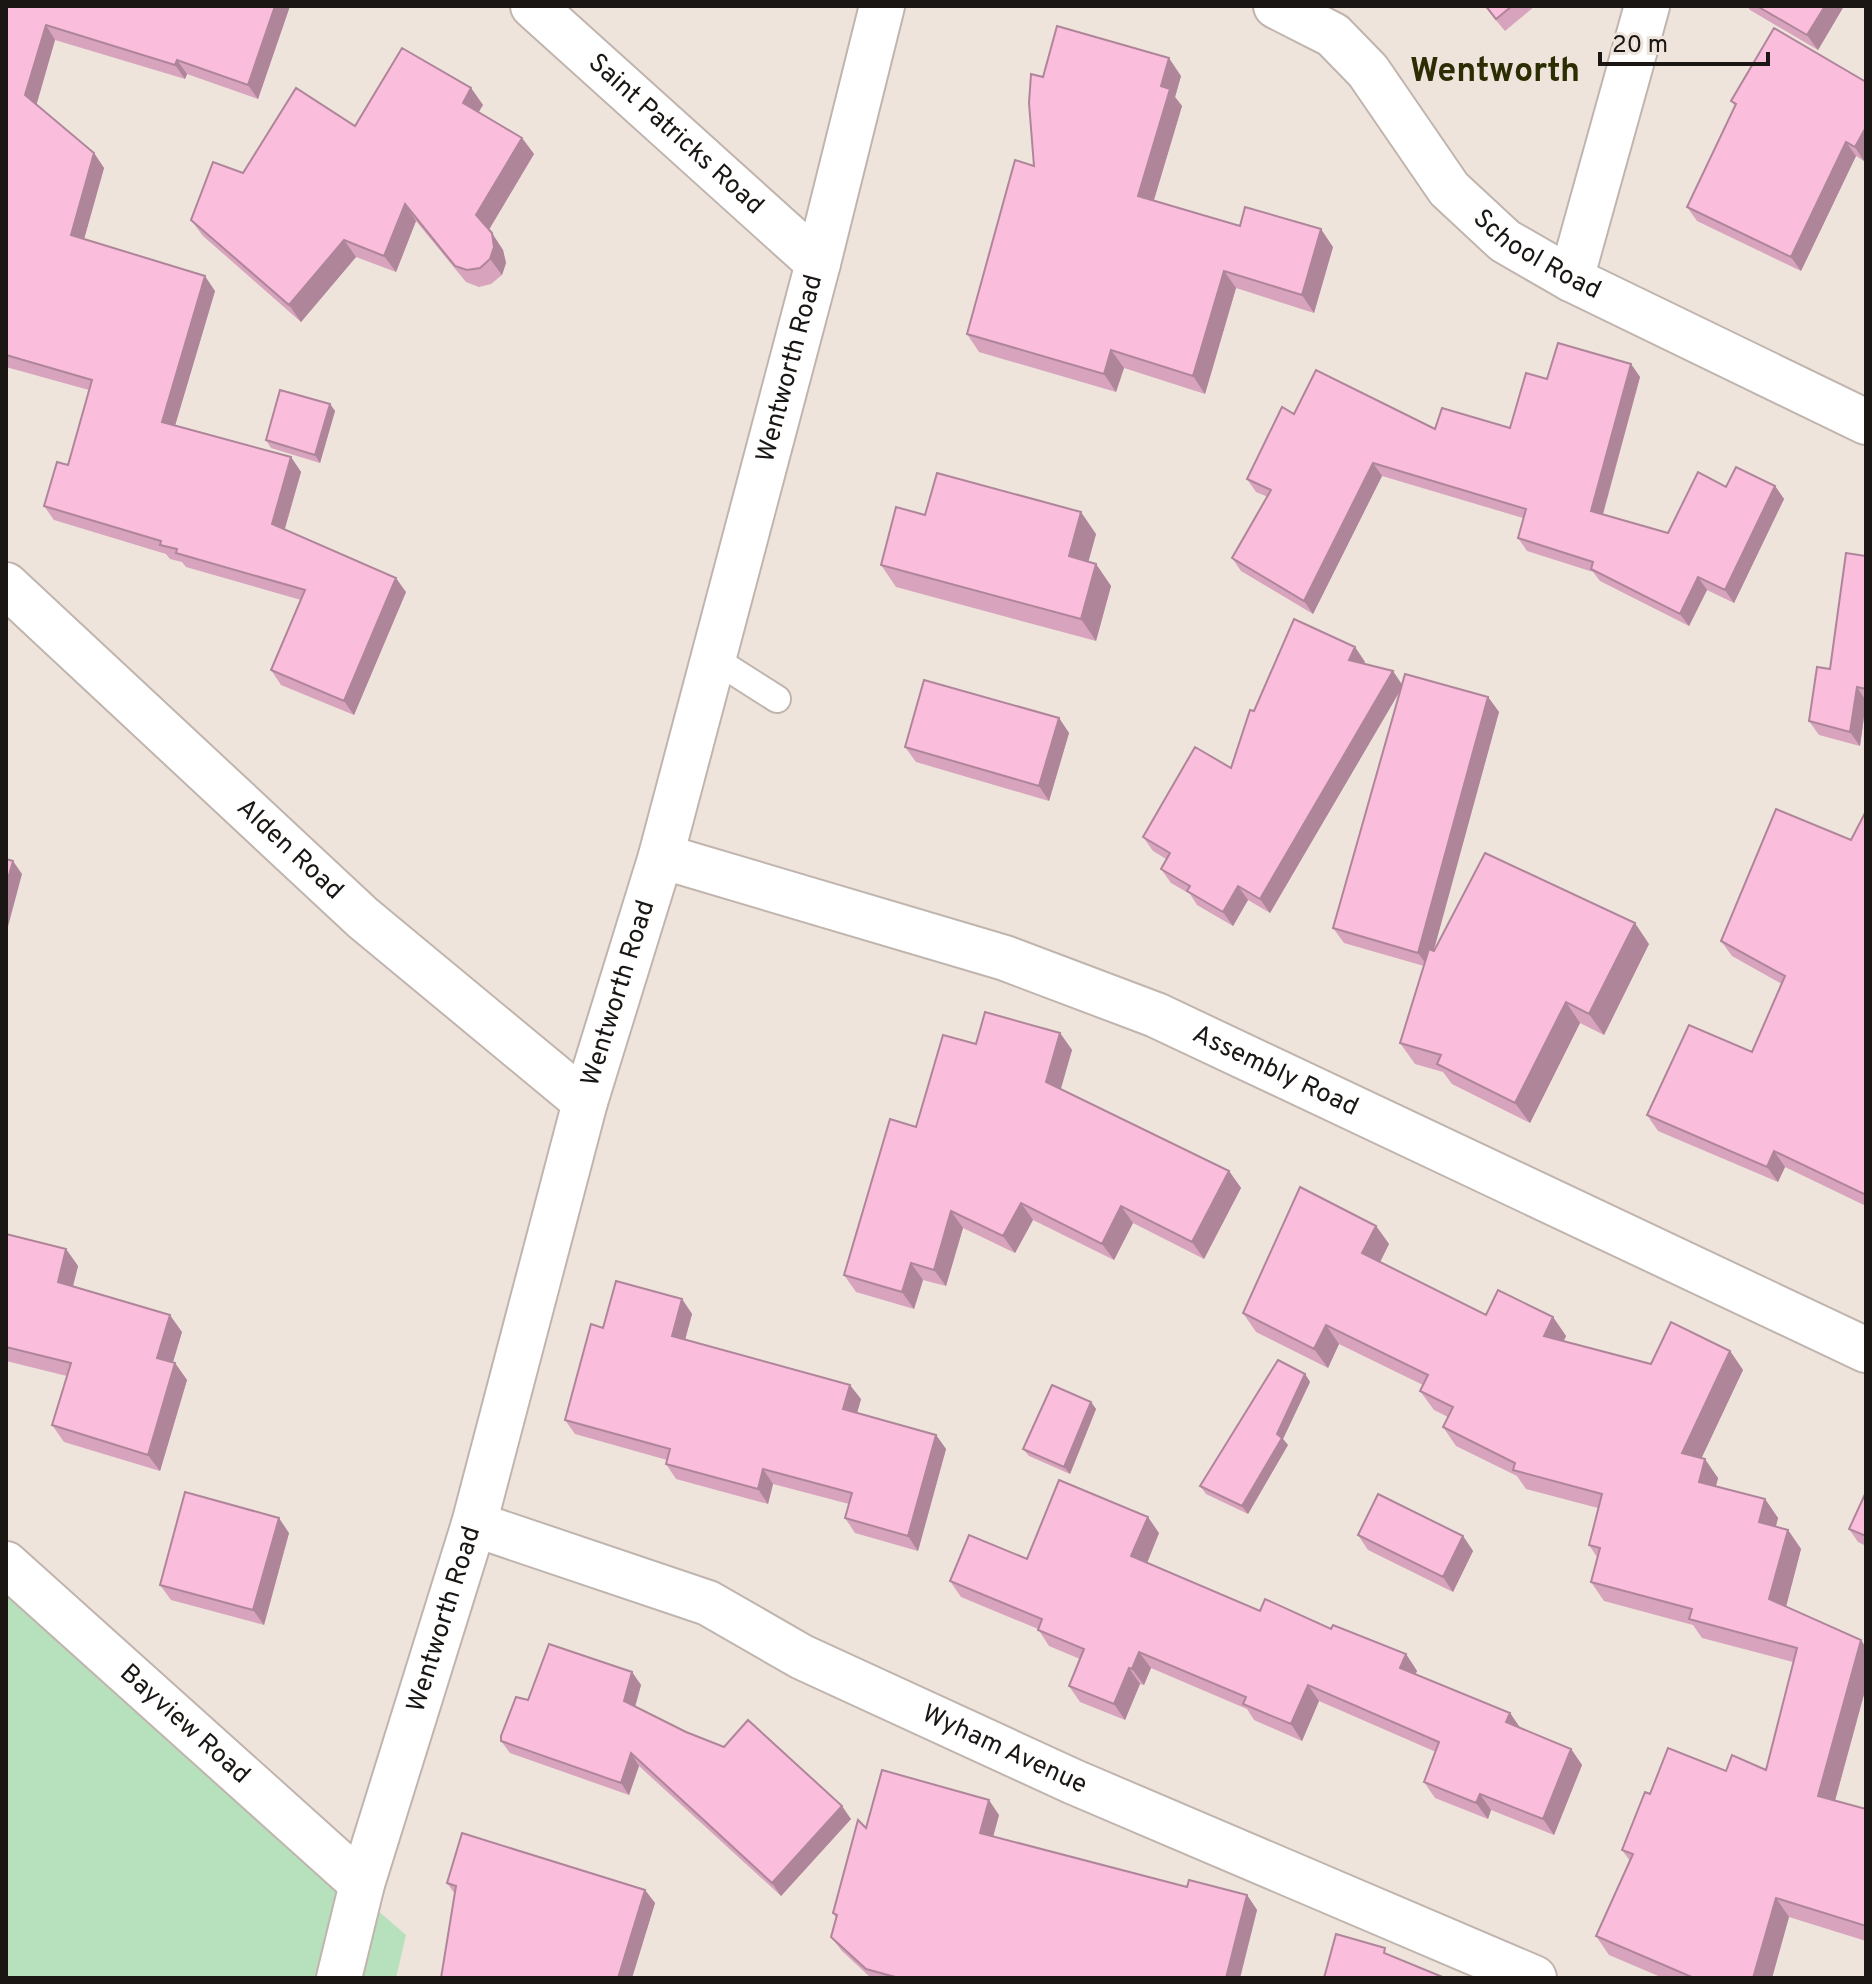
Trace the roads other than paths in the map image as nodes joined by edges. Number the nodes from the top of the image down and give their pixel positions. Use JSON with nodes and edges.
{"nodes":[{"id":1,"x":533,"y":6,"type":"edge"},
{"id":2,"x":882,"y":6,"type":"edge"},
{"id":3,"x":1276,"y":6,"type":"edge"},
{"id":4,"x":1647,"y":6,"type":"edge"},
{"id":5,"x":818,"y":263,"type":"junction"},
{"id":6,"x":1571,"y":279,"type":"junction"},
{"id":7,"x":1866,"y":422,"type":"edge"},
{"id":8,"x":6,"y":585,"type":"edge"},
{"id":9,"x":711,"y":657,"type":"junction"},
{"id":10,"x":777,"y":699,"type":"dead end"},
{"id":11,"x":661,"y":856,"type":"junction"},
{"id":12,"x":585,"y":1102,"type":"junction"},
{"id":13,"x":1866,"y":1350,"type":"edge"},
{"id":14,"x":474,"y":1524,"type":"junction"},
{"id":15,"x":6,"y":1564,"type":"edge"},
{"id":16,"x":362,"y":1884,"type":"junction"},
{"id":17,"x":339,"y":1978,"type":"edge"},
{"id":18,"x":1534,"y":1978,"type":"edge"}],
"edges":[{"from":1,"to":5,"type":"street","name":"Saint Patricks Road"},
{"from":2,"to":5,"type":"street","name":"Wentworth Road"},
{"from":3,"to":6,"type":"street","name":"School Road"},
{"from":4,"to":6,"type":"street"},
{"from":5,"to":9,"type":"street","name":"Wentworth Road"},
{"from":6,"to":7,"type":"street","name":"School Road"},
{"from":8,"to":12,"type":"street","name":"Alden Road"},
{"from":9,"to":10,"type":"lane"},
{"from":9,"to":11,"type":"street","name":"Wentworth Road"},
{"from":11,"to":12,"type":"street","name":"Wentworth Road"},
{"from":11,"to":13,"type":"street","name":"Assembly Road"},
{"from":12,"to":14,"type":"street","name":"Wentworth Road"},
{"from":14,"to":16,"type":"street","name":"Wentworth Road"},
{"from":14,"to":18,"type":"street","name":"Wyham Avenue"},
{"from":15,"to":16,"type":"street","name":"Bayview Road"},
{"from":16,"to":17,"type":"street","name":"Wentworth Road"}]}
